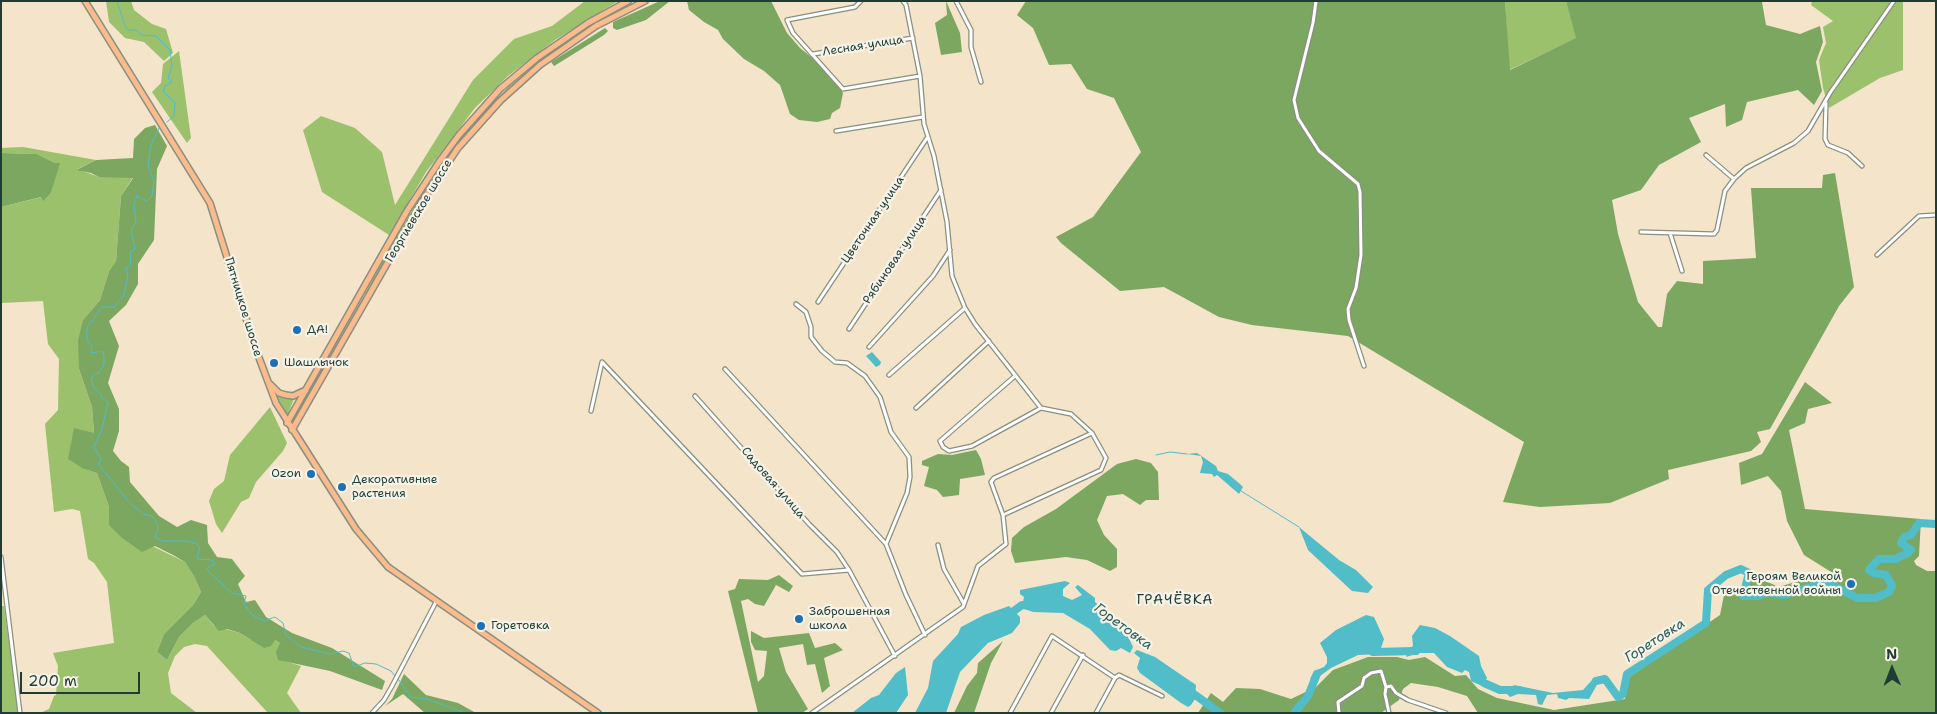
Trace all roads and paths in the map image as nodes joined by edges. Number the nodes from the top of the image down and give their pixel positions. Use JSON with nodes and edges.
{"nodes":[{"id":1,"x":85,"y":1,"type":"edge"},
{"id":2,"x":628,"y":1,"type":"edge"},
{"id":3,"x":645,"y":1,"type":"edge"},
{"id":4,"x":861,"y":1,"type":"edge"},
{"id":5,"x":903,"y":1,"type":"edge"},
{"id":6,"x":956,"y":1,"type":"edge"},
{"id":7,"x":1316,"y":1,"type":"edge"},
{"id":8,"x":1894,"y":1,"type":"edge"},
{"id":9,"x":913,"y":38,"type":"junction"},
{"id":10,"x":812,"y":54,"type":"junction"},
{"id":11,"x":920,"y":76,"type":"junction"},
{"id":12,"x":981,"y":82,"type":"dead end"},
{"id":13,"x":1826,"y":103,"type":"junction"},
{"id":14,"x":923,"y":118,"type":"junction"},
{"id":15,"x":836,"y":131,"type":"dead end"},
{"id":16,"x":928,"y":138,"type":"junction"},
{"id":17,"x":1706,"y":155,"type":"dead end"},
{"id":18,"x":1862,"y":166,"type":"dead end"},
{"id":19,"x":1734,"y":179,"type":"junction"},
{"id":20,"x":941,"y":190,"type":"junction"},
{"id":21,"x":1936,"y":215,"type":"edge"},
{"id":22,"x":1641,"y":232,"type":"dead end"},
{"id":23,"x":1670,"y":233,"type":"junction"},
{"id":24,"x":950,"y":250,"type":"junction"},
{"id":25,"x":1878,"y":256,"type":"dead end"},
{"id":26,"x":1682,"y":271,"type":"dead end"},
{"id":27,"x":818,"y":302,"type":"dead end"},
{"id":28,"x":796,"y":304,"type":"dead end"},
{"id":29,"x":965,"y":308,"type":"junction"},
{"id":30,"x":849,"y":329,"type":"dead end"},
{"id":31,"x":989,"y":342,"type":"junction"},
{"id":32,"x":869,"y":347,"type":"dead end"},
{"id":33,"x":1364,"y":366,"type":"dead end"},
{"id":34,"x":725,"y":369,"type":"dead end"},
{"id":35,"x":889,"y":375,"type":"dead end"},
{"id":36,"x":1015,"y":376,"type":"junction"},
{"id":37,"x":266,"y":380,"type":"junction"},
{"id":38,"x":308,"y":388,"type":"junction"},
{"id":39,"x":695,"y":396,"type":"dead end"},
{"id":40,"x":916,"y":408,"type":"dead end"},
{"id":41,"x":1041,"y":408,"type":"junction"},
{"id":42,"x":591,"y":411,"type":"dead end"},
{"id":43,"x":287,"y":423,"type":"junction"},
{"id":44,"x":292,"y":430,"type":"junction"},
{"id":45,"x":1092,"y":432,"type":"junction"},
{"id":46,"x":1003,"y":515,"type":"junction"},
{"id":47,"x":886,"y":544,"type":"junction"},
{"id":48,"x":938,"y":545,"type":"dead end"},
{"id":49,"x":1,"y":557,"type":"edge"},
{"id":50,"x":849,"y":570,"type":"junction"},
{"id":51,"x":436,"y":602,"type":"junction"},
{"id":52,"x":964,"y":604,"type":"junction"},
{"id":53,"x":925,"y":635,"type":"junction"},
{"id":54,"x":1083,"y":655,"type":"junction"},
{"id":55,"x":895,"y":656,"type":"junction"},
{"id":56,"x":1115,"y":678,"type":"junction"},
{"id":57,"x":1386,"y":688,"type":"junction"},
{"id":58,"x":1162,"y":696,"type":"dead end"},
{"id":59,"x":1434,"y":711,"type":"edge"},
{"id":60,"x":20,"y":713,"type":"edge"},
{"id":61,"x":372,"y":713,"type":"edge"},
{"id":62,"x":598,"y":713,"type":"edge"},
{"id":63,"x":812,"y":713,"type":"edge"},
{"id":64,"x":1010,"y":713,"type":"edge"},
{"id":65,"x":1051,"y":713,"type":"edge"},
{"id":66,"x":1096,"y":713,"type":"edge"},
{"id":67,"x":1339,"y":713,"type":"edge"},
{"id":68,"x":1389,"y":713,"type":"edge"},
{"id":69,"x":1446,"y":713,"type":"edge"}],
"edges":[{"from":1,"to":37,"type":"main road","name":"Пятницкое шоссе"},
{"from":2,"to":38,"type":"main road","name":"Георгиевское шоссе"},
{"from":3,"to":44,"type":"main road","name":"Георгиевское шоссе"},
{"from":4,"to":10,"type":"street"},
{"from":5,"to":9,"type":"street"},
{"from":6,"to":12,"type":"street"},
{"from":7,"to":33,"type":"street"},
{"from":8,"to":13,"type":"street"},
{"from":9,"to":10,"type":"street","name":"Лесная улица"},
{"from":9,"to":11,"type":"street"},
{"from":10,"to":11,"type":"street"},
{"from":11,"to":14,"type":"street"},
{"from":13,"to":18,"type":"street"},
{"from":13,"to":19,"type":"street"},
{"from":14,"to":15,"type":"street"},
{"from":14,"to":16,"type":"street"},
{"from":16,"to":20,"type":"street"},
{"from":16,"to":27,"type":"street","name":"Цветочная улица"},
{"from":17,"to":19,"type":"street"},
{"from":19,"to":23,"type":"street"},
{"from":20,"to":24,"type":"street"},
{"from":20,"to":30,"type":"street","name":"Рябиновая улица"},
{"from":21,"to":25,"type":"street"},
{"from":22,"to":23,"type":"street"},
{"from":23,"to":26,"type":"street"},
{"from":24,"to":29,"type":"street"},
{"from":24,"to":32,"type":"street"},
{"from":28,"to":47,"type":"street"},
{"from":29,"to":31,"type":"street"},
{"from":29,"to":35,"type":"street"},
{"from":31,"to":36,"type":"street"},
{"from":31,"to":40,"type":"street"},
{"from":34,"to":47,"type":"street"},
{"from":36,"to":41,"type":"street"},
{"from":36,"to":41,"type":"street"},
{"from":37,"to":38,"type":"main road"},
{"from":37,"to":43,"type":"main road","name":"Пятницкое шоссе"},
{"from":38,"to":43,"type":"main road","name":"Георгиевское шоссе"},
{"from":39,"to":50,"type":"street","name":"Садовая улица"},
{"from":41,"to":45,"type":"street"},
{"from":42,"to":50,"type":"street"},
{"from":43,"to":44,"type":"main road","name":"Пятницкое шоссе"},
{"from":44,"to":51,"type":"main road","name":"Пятницкое шоссе"},
{"from":45,"to":46,"type":"street"},
{"from":45,"to":46,"type":"street"},
{"from":46,"to":52,"type":"street"},
{"from":47,"to":53,"type":"street"},
{"from":48,"to":52,"type":"street"},
{"from":49,"to":60,"type":"street"},
{"from":50,"to":55,"type":"street","name":"Садовая улица"},
{"from":51,"to":61,"type":"street"},
{"from":51,"to":62,"type":"main road","name":"Пятницкое шоссе"},
{"from":52,"to":53,"type":"street"},
{"from":53,"to":55,"type":"street"},
{"from":54,"to":56,"type":"street"},
{"from":54,"to":64,"type":"street"},
{"from":54,"to":65,"type":"street"},
{"from":55,"to":63,"type":"street"},
{"from":56,"to":58,"type":"street"},
{"from":56,"to":66,"type":"street"},
{"from":57,"to":59,"type":"street"},
{"from":57,"to":67,"type":"street"},
{"from":57,"to":68,"type":"street"},
{"from":59,"to":69,"type":"street"}]}
